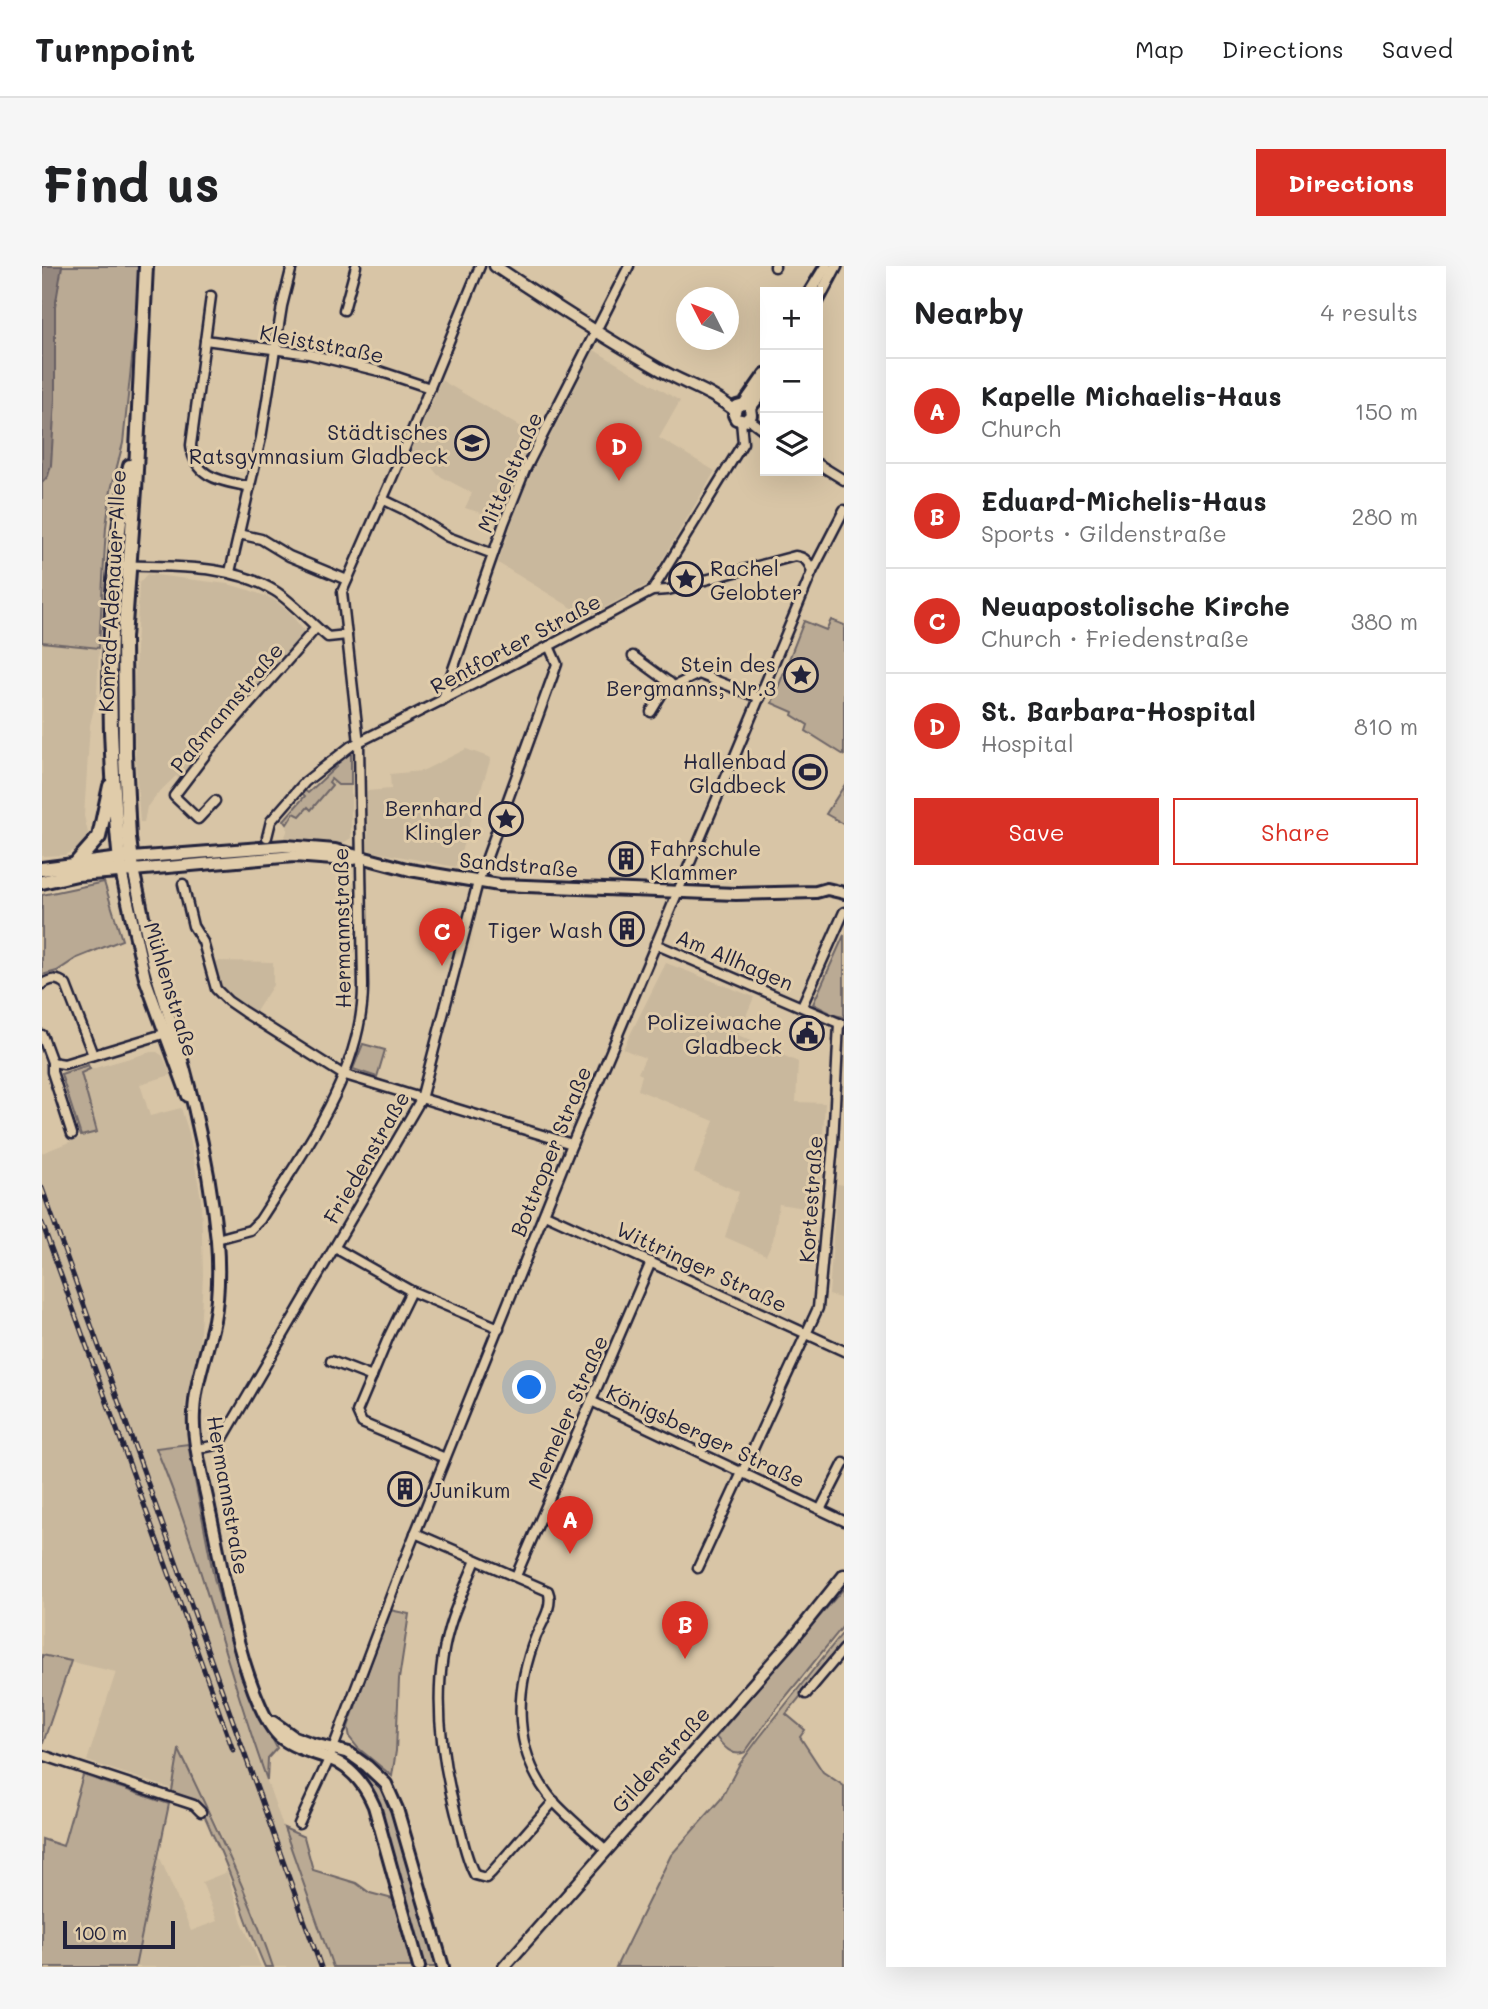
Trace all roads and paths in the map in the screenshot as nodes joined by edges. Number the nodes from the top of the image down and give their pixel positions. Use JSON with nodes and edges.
{"nodes":[{"id":1,"x":146,"y":266,"type":"edge"},
{"id":2,"x":292,"y":266,"type":"edge"},
{"id":3,"x":356,"y":266,"type":"edge"},
{"id":4,"x":480,"y":266,"type":"edge"},
{"id":5,"x":495,"y":266,"type":"edge"},
{"id":6,"x":629,"y":266,"type":"edge"},
{"id":7,"x":826,"y":266,"type":"edge"},
{"id":8,"x":836,"y":266,"type":"edge"},
{"id":9,"x":813,"y":287,"type":"edge"},
{"id":10,"x":823,"y":290,"type":"edge"},
{"id":11,"x":211,"y":296,"type":"dead end"},
{"id":12,"x":344,"y":310,"type":"dead end"},
{"id":13,"x":596,"y":332,"type":"junction"},
{"id":14,"x":205,"y":340,"type":"junction"},
{"id":15,"x":276,"y":351,"type":"junction"},
{"id":16,"x":760,"y":383,"type":"edge"},
{"id":17,"x":430,"y":388,"type":"junction"},
{"id":18,"x":760,"y":394,"type":"edge"},
{"id":19,"x":744,"y":412,"type":"junction"},
{"id":20,"x":760,"y":426,"type":"edge"},
{"id":21,"x":137,"y":439,"type":"junction"},
{"id":22,"x":823,"y":467,"type":"edge"},
{"id":23,"x":844,"y":480,"type":"edge"},
{"id":24,"x":250,"y":487,"type":"junction"},
{"id":25,"x":382,"y":499,"type":"junction"},
{"id":26,"x":844,"y":510,"type":"edge"},
{"id":27,"x":239,"y":534,"type":"junction"},
{"id":28,"x":493,"y":554,"type":"junction"},
{"id":29,"x":115,"y":565,"type":"junction"},
{"id":30,"x":129,"y":566,"type":"junction"},
{"id":31,"x":230,"y":572,"type":"junction"},
{"id":32,"x":812,"y":572,"type":"junction"},
{"id":33,"x":346,"y":580,"type":"junction"},
{"id":34,"x":652,"y":591,"type":"junction"},
{"id":35,"x":316,"y":628,"type":"junction"},
{"id":36,"x":346,"y":635,"type":"junction"},
{"id":37,"x":549,"y":646,"type":"junction"},
{"id":38,"x":633,"y":656,"type":"dead end"},
{"id":39,"x":669,"y":682,"type":"junction"},
{"id":40,"x":760,"y":698,"type":"junction"},
{"id":41,"x":442,"y":701,"type":"junction"},
{"id":42,"x":651,"y":712,"type":"dead end"},
{"id":43,"x":359,"y":743,"type":"junction"},
{"id":44,"x":113,"y":778,"type":"junction"},
{"id":45,"x":215,"y":801,"type":"dead end"},
{"id":46,"x":267,"y":837,"type":"dead end"},
{"id":47,"x":359,"y":858,"type":"junction"},
{"id":48,"x":76,"y":863,"type":"junction"},
{"id":49,"x":127,"y":864,"type":"junction"},
{"id":50,"x":42,"y":869,"type":"edge"},
{"id":51,"x":42,"y":882,"type":"edge"},
{"id":52,"x":478,"y":882,"type":"junction"},
{"id":53,"x":183,"y":884,"type":"dead end"},
{"id":54,"x":677,"y":891,"type":"junction"},
{"id":55,"x":816,"y":892,"type":"junction"},
{"id":56,"x":844,"y":893,"type":"edge"},
{"id":57,"x":844,"y":901,"type":"edge"},
{"id":58,"x":844,"y":912,"type":"edge"},
{"id":59,"x":654,"y":944,"type":"junction"},
{"id":60,"x":42,"y":984,"type":"edge"},
{"id":61,"x":802,"y":1006,"type":"junction"},
{"id":62,"x":841,"y":1024,"type":"edge"},
{"id":63,"x":175,"y":1030,"type":"junction"},
{"id":64,"x":164,"y":1034,"type":"junction"},
{"id":65,"x":42,"y":1035,"type":"edge"},
{"id":66,"x":93,"y":1055,"type":"junction"},
{"id":67,"x":52,"y":1062,"type":"junction"},
{"id":68,"x":342,"y":1074,"type":"junction"},
{"id":69,"x":421,"y":1099,"type":"junction"},
{"id":70,"x":195,"y":1114,"type":"junction"},
{"id":71,"x":72,"y":1134,"type":"dead end"},
{"id":72,"x":833,"y":1141,"type":"junction"},
{"id":73,"x":844,"y":1141,"type":"edge"},
{"id":74,"x":572,"y":1144,"type":"junction"},
{"id":75,"x":545,"y":1213,"type":"junction"},
{"id":76,"x":216,"y":1239,"type":"junction"},
{"id":77,"x":335,"y":1248,"type":"junction"},
{"id":78,"x":651,"y":1262,"type":"junction"},
{"id":79,"x":411,"y":1292,"type":"junction"},
{"id":80,"x":499,"y":1328,"type":"junction"},
{"id":81,"x":808,"y":1334,"type":"junction"},
{"id":82,"x":844,"y":1351,"type":"edge"},
{"id":83,"x":331,"y":1360,"type":"dead end"},
{"id":84,"x":372,"y":1377,"type":"junction"},
{"id":85,"x":591,"y":1401,"type":"junction"},
{"id":86,"x":198,"y":1449,"type":"junction"},
{"id":87,"x":445,"y":1458,"type":"junction"},
{"id":88,"x":844,"y":1463,"type":"edge"},
{"id":89,"x":743,"y":1472,"type":"junction"},
{"id":90,"x":821,"y":1508,"type":"junction"},
{"id":91,"x":844,"y":1521,"type":"edge"},
{"id":92,"x":415,"y":1533,"type":"junction"},
{"id":93,"x":476,"y":1560,"type":"junction"},
{"id":94,"x":698,"y":1568,"type":"dead end"},
{"id":95,"x":844,"y":1575,"type":"edge"},
{"id":96,"x":516,"y":1576,"type":"junction"},
{"id":97,"x":844,"y":1649,"type":"edge"},
{"id":98,"x":806,"y":1694,"type":"dead end"},
{"id":99,"x":331,"y":1754,"type":"junction"},
{"id":100,"x":42,"y":1755,"type":"edge"},
{"id":101,"x":554,"y":1801,"type":"junction"},
{"id":102,"x":201,"y":1812,"type":"dead end"},
{"id":103,"x":299,"y":1825,"type":"dead end"},
{"id":104,"x":606,"y":1849,"type":"junction"},
{"id":105,"x":419,"y":1967,"type":"edge"},
{"id":106,"x":443,"y":1967,"type":"edge"},
{"id":107,"x":504,"y":1967,"type":"edge"}],
"edges":[{"from":1,"to":21,"type":"main road","name":"Konrad-Adenauer-Allee"},
{"from":2,"to":15,"type":"street"},
{"from":3,"to":12,"type":"street"},
{"from":4,"to":17,"type":"street","name":"Hermannstraße"},
{"from":5,"to":13,"type":"street"},
{"from":6,"to":13,"type":"street","name":"Mittelstraße"},
{"from":7,"to":9,"type":"main road"},
{"from":8,"to":10,"type":"main road"},
{"from":11,"to":14,"type":"street"},
{"from":13,"to":19,"type":"street"},
{"from":13,"to":28,"type":"street","name":"Mittelstraße"},
{"from":14,"to":15,"type":"street","name":"Kleiststraße"},
{"from":14,"to":24,"type":"street"},
{"from":15,"to":17,"type":"street","name":"Kleiststraße"},
{"from":15,"to":24,"type":"street"},
{"from":16,"to":19,"type":"main road"},
{"from":17,"to":25,"type":"street","name":"Hermannstraße"},
{"from":18,"to":19,"type":"main road"},
{"from":19,"to":20,"type":"street"},
{"from":19,"to":34,"type":"street"},
{"from":21,"to":29,"type":"main road","name":"Konrad-Adenauer-Allee"},
{"from":21,"to":30,"type":"main road","name":"Konrad-Adenauer-Allee"},
{"from":22,"to":23,"type":"street"},
{"from":24,"to":27,"type":"street"},
{"from":25,"to":28,"type":"street"},
{"from":25,"to":33,"type":"street","name":"Hermannstraße"},
{"from":26,"to":32,"type":"street","name":"Bottroper Straße"},
{"from":27,"to":31,"type":"street"},
{"from":27,"to":33,"type":"street"},
{"from":28,"to":41,"type":"street","name":"Mittelstraße"},
{"from":29,"to":30,"type":"street"},
{"from":29,"to":44,"type":"main road","name":"Konrad-Adenauer-Allee"},
{"from":30,"to":31,"type":"street"},
{"from":30,"to":49,"type":"main road","name":"Konrad-Adenauer-Allee"},
{"from":31,"to":35,"type":"street"},
{"from":32,"to":34,"type":"street","name":"Rentforter Straße"},
{"from":32,"to":40,"type":"street","name":"Bottroper Straße"},
{"from":33,"to":36,"type":"street","name":"Hermannstraße"},
{"from":34,"to":37,"type":"street","name":"Rentforter Straße"},
{"from":35,"to":36,"type":"street"},
{"from":35,"to":45,"type":"street","name":"Paßmannstraße"},
{"from":36,"to":43,"type":"street","name":"Hermannstraße"},
{"from":37,"to":41,"type":"street","name":"Rentforter Straße"},
{"from":37,"to":52,"type":"street","name":"Friedenstraße"},
{"from":38,"to":39,"type":"street"},
{"from":39,"to":40,"type":"street"},
{"from":39,"to":42,"type":"street"},
{"from":40,"to":54,"type":"street","name":"Bottroper Straße"},
{"from":41,"to":43,"type":"street","name":"Rentforter Straße"},
{"from":43,"to":46,"type":"street","name":"Rentforter Straße"},
{"from":43,"to":47,"type":"street","name":"Hermannstraße"},
{"from":44,"to":48,"type":"main road"},
{"from":44,"to":49,"type":"main road","name":"Konrad-Adenauer-Allee"},
{"from":47,"to":49,"type":"main road","name":"Sandstraße"},
{"from":47,"to":52,"type":"main road","name":"Sandstraße"},
{"from":47,"to":68,"type":"street","name":"Hermannstraße"},
{"from":48,"to":49,"type":"main road","name":"Sandstraße"},
{"from":48,"to":50,"type":"main road","name":"Sandstraße"},
{"from":49,"to":51,"type":"main road","name":"Sandstraße"},
{"from":49,"to":63,"type":"main road","name":"Mühlenstraße"},
{"from":49,"to":64,"type":"main road","name":"Mühlenstraße"},
{"from":52,"to":54,"type":"main road","name":"Sandstraße"},
{"from":52,"to":69,"type":"street","name":"Friedenstraße"},
{"from":53,"to":68,"type":"street"},
{"from":54,"to":55,"type":"main road","name":"Sandstraße"},
{"from":54,"to":59,"type":"street","name":"Bottroper Straße"},
{"from":55,"to":56,"type":"main road","name":"Sandstraße"},
{"from":55,"to":57,"type":"main road"},
{"from":58,"to":61,"type":"street"},
{"from":59,"to":61,"type":"street","name":"Am Allhagen"},
{"from":59,"to":74,"type":"street","name":"Bottroper Straße"},
{"from":60,"to":66,"type":"street"},
{"from":61,"to":62,"type":"street","name":"Am Allhagen"},
{"from":62,"to":72,"type":"street","name":"Kortestraße"},
{"from":63,"to":64,"type":"street"},
{"from":63,"to":70,"type":"main road","name":"Mühlenstraße"},
{"from":64,"to":66,"type":"street"},
{"from":64,"to":70,"type":"main road","name":"Mühlenstraße"},
{"from":65,"to":67,"type":"street"},
{"from":66,"to":67,"type":"street"},
{"from":67,"to":71,"type":"street"},
{"from":68,"to":69,"type":"street"},
{"from":68,"to":76,"type":"street","name":"Hermannstraße"},
{"from":69,"to":74,"type":"street"},
{"from":69,"to":77,"type":"street","name":"Friedenstraße"},
{"from":70,"to":76,"type":"main road","name":"Mühlenstraße"},
{"from":72,"to":73,"type":"street"},
{"from":72,"to":81,"type":"street","name":"Kortestraße"},
{"from":74,"to":75,"type":"street","name":"Bottroper Straße"},
{"from":75,"to":78,"type":"street","name":"Wittringer Straße"},
{"from":75,"to":80,"type":"street","name":"Bottroper Straße"},
{"from":76,"to":86,"type":"main road","name":"Hermannstraße"},
{"from":77,"to":79,"type":"street"},
{"from":77,"to":86,"type":"street","name":"Friedenstraße"},
{"from":78,"to":81,"type":"street","name":"Wittringer Straße"},
{"from":78,"to":85,"type":"street","name":"Memeler Straße"},
{"from":79,"to":80,"type":"street"},
{"from":79,"to":84,"type":"street"},
{"from":80,"to":87,"type":"street","name":"Bottroper Straße"},
{"from":81,"to":82,"type":"street","name":"Wittringer Straße"},
{"from":81,"to":89,"type":"street","name":"Kortestraße"},
{"from":83,"to":84,"type":"street"},
{"from":84,"to":87,"type":"street"},
{"from":85,"to":89,"type":"street","name":"Königsberger Straße"},
{"from":85,"to":96,"type":"street","name":"Memeler Straße"},
{"from":86,"to":99,"type":"main road","name":"Hermannstraße"},
{"from":87,"to":92,"type":"street","name":"Bottroper Straße"},
{"from":88,"to":90,"type":"street"},
{"from":89,"to":90,"type":"street","name":"Königsberger Straße"},
{"from":89,"to":94,"type":"street","name":"Kortestraße"},
{"from":90,"to":91,"type":"street","name":"Königsberger Straße"},
{"from":92,"to":93,"type":"street"},
{"from":92,"to":99,"type":"street","name":"Bottroper Straße"},
{"from":93,"to":96,"type":"street"},
{"from":93,"to":101,"type":"street"},
{"from":95,"to":104,"type":"street","name":"Gildenstraße"},
{"from":96,"to":101,"type":"street"},
{"from":97,"to":98,"type":"street"},
{"from":99,"to":103,"type":"street","name":"Bottroper Straße"},
{"from":99,"to":105,"type":"main road"},
{"from":99,"to":106,"type":"main road"},
{"from":100,"to":102,"type":"street"},
{"from":101,"to":104,"type":"street"},
{"from":104,"to":107,"type":"street","name":"Gildenstraße"}]}
